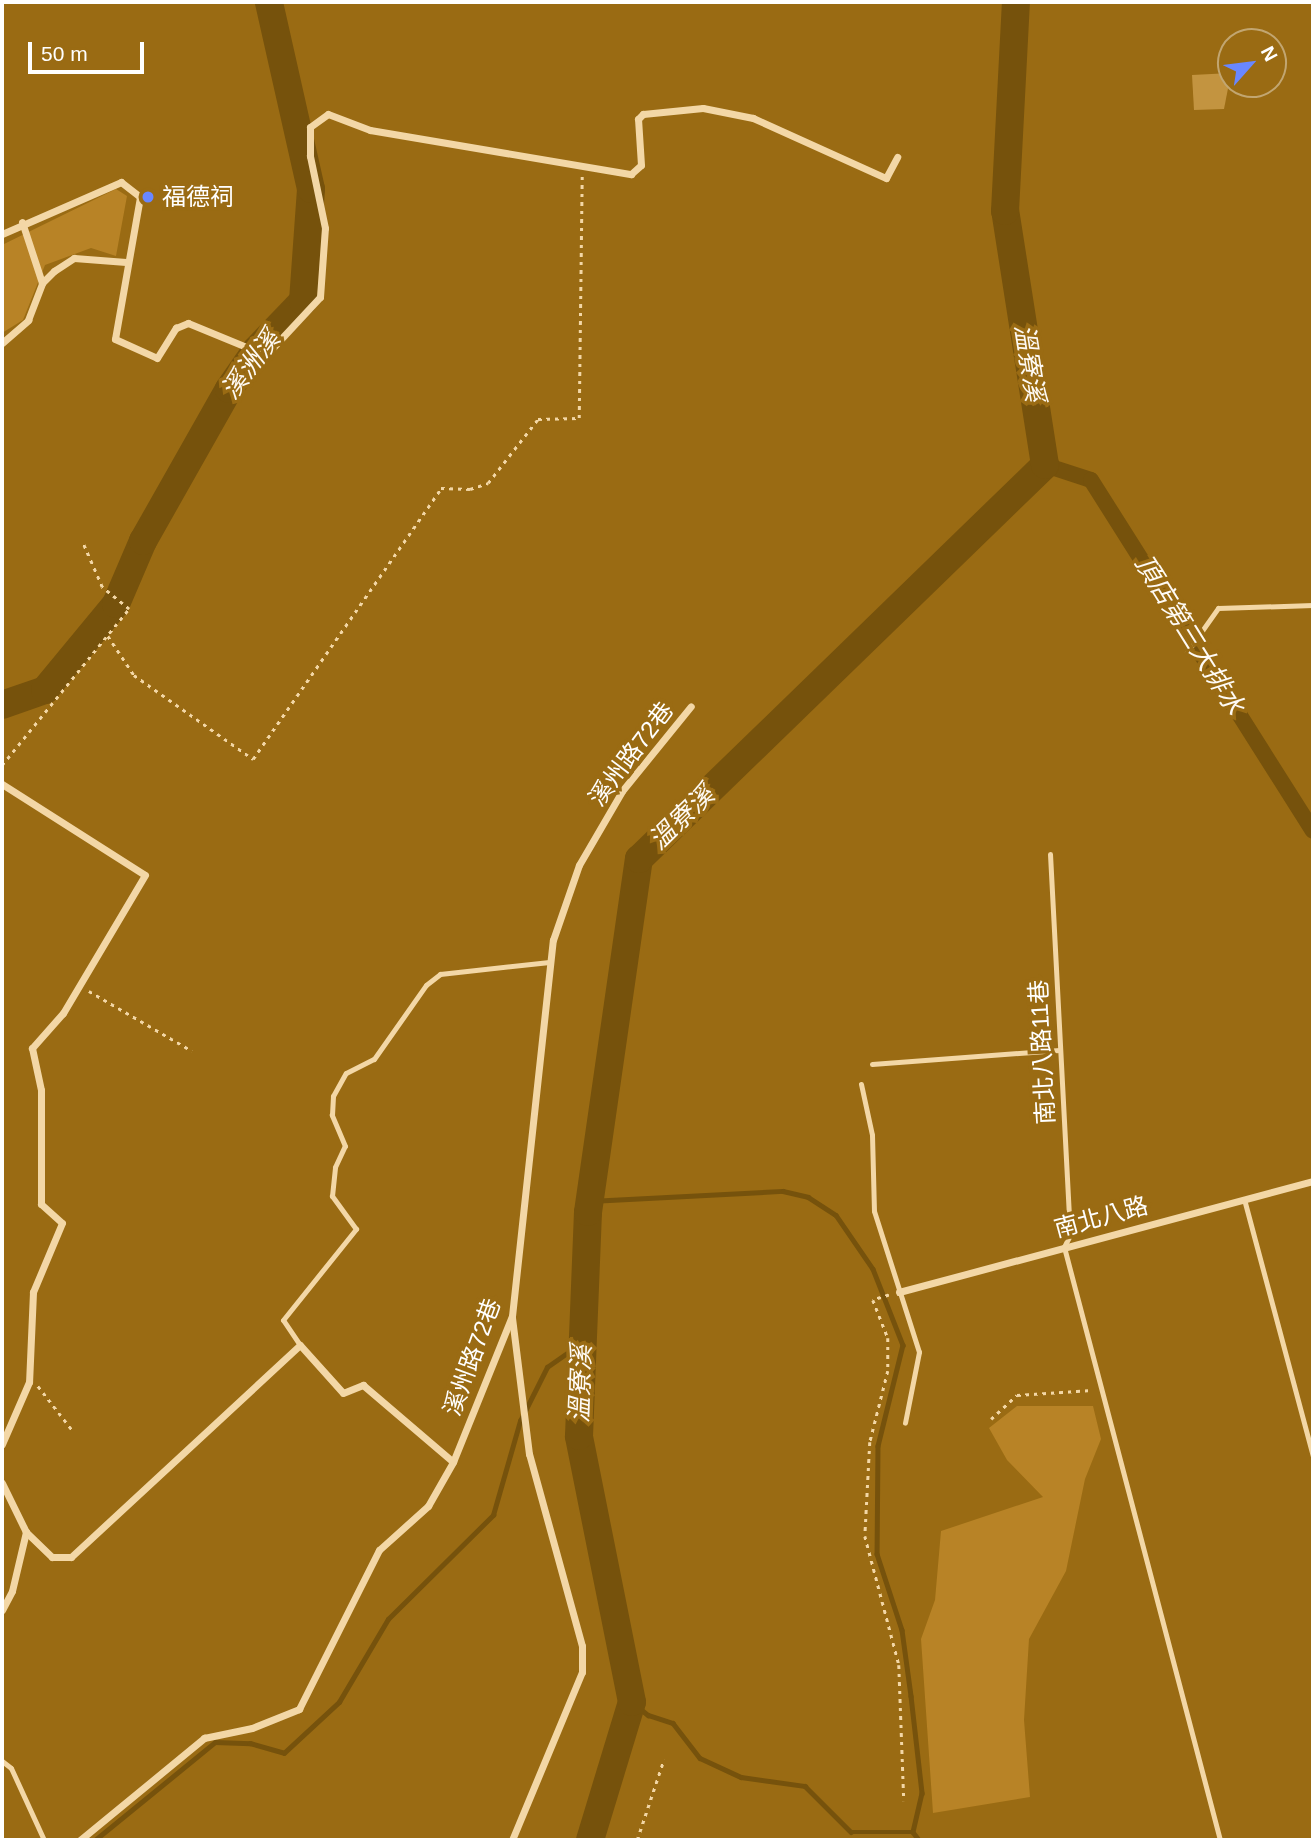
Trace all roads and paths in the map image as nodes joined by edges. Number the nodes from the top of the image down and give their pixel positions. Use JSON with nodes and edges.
{"nodes":[{"id":1,"x":897,"y":157,"type":"dead end"},
{"id":2,"x":582,"y":166,"type":"junction"},
{"id":3,"x":22,"y":222,"type":"junction"},
{"id":4,"x":2,"y":234,"type":"edge"},
{"id":5,"x":126,"y":262,"type":"junction"},
{"id":6,"x":43,"y":283,"type":"junction"},
{"id":7,"x":2,"y":343,"type":"edge"},
{"id":8,"x":82,"y":541,"type":"dead end"},
{"id":9,"x":1313,"y":605,"type":"edge"},
{"id":10,"x":108,"y":636,"type":"junction"},
{"id":11,"x":1187,"y":652,"type":"dead end"},
{"id":12,"x":691,"y":706,"type":"dead end"},
{"id":13,"x":2,"y":765,"type":"edge"},
{"id":14,"x":2,"y":785,"type":"edge"},
{"id":15,"x":1050,"y":854,"type":"dead end"},
{"id":16,"x":549,"y":962,"type":"junction"},
{"id":17,"x":80,"y":986,"type":"junction"},
{"id":18,"x":1059,"y":1050,"type":"junction"},
{"id":19,"x":192,"y":1051,"type":"dead end"},
{"id":20,"x":872,"y":1065,"type":"dead end"},
{"id":21,"x":861,"y":1084,"type":"dead end"},
{"id":22,"x":1313,"y":1181,"type":"edge"},
{"id":23,"x":1244,"y":1199,"type":"junction"},
{"id":24,"x":1064,"y":1247,"type":"junction"},
{"id":25,"x":896,"y":1293,"type":"junction"},
{"id":26,"x":512,"y":1316,"type":"junction"},
{"id":27,"x":300,"y":1345,"type":"junction"},
{"id":28,"x":29,"y":1382,"type":"junction"},
{"id":29,"x":1102,"y":1389,"type":"junction"},
{"id":30,"x":991,"y":1419,"type":"dead end"},
{"id":31,"x":905,"y":1423,"type":"dead end"},
{"id":32,"x":73,"y":1431,"type":"dead end"},
{"id":33,"x":2,"y":1444,"type":"edge"},
{"id":34,"x":1313,"y":1457,"type":"edge"},
{"id":35,"x":453,"y":1462,"type":"junction"},
{"id":36,"x":2,"y":1483,"type":"edge"},
{"id":37,"x":26,"y":1532,"type":"junction"},
{"id":38,"x":2,"y":1610,"type":"edge"},
{"id":39,"x":664,"y":1759,"type":"dead end"},
{"id":40,"x":2,"y":1760,"type":"edge"},
{"id":41,"x":904,"y":1801,"type":"dead end"},
{"id":42,"x":44,"y":1840,"type":"edge"},
{"id":43,"x":80,"y":1840,"type":"edge"},
{"id":44,"x":512,"y":1840,"type":"edge"},
{"id":45,"x":637,"y":1840,"type":"edge"},
{"id":46,"x":1220,"y":1840,"type":"edge"}],
"edges":[{"from":1,"to":2,"type":"street"},
{"from":2,"to":5,"type":"street"},
{"from":2,"to":10,"type":"path"},
{"from":3,"to":4,"type":"street"},
{"from":3,"to":5,"type":"street"},
{"from":3,"to":6,"type":"street"},
{"from":5,"to":6,"type":"street"},
{"from":6,"to":7,"type":"street"},
{"from":8,"to":10,"type":"path"},
{"from":9,"to":11,"type":"lane"},
{"from":10,"to":13,"type":"path"},
{"from":12,"to":16,"type":"street","name":"溪州路72巷"},
{"from":14,"to":17,"type":"street"},
{"from":15,"to":18,"type":"lane","name":"南北八路11巷"},
{"from":16,"to":26,"type":"street","name":"溪州路72巷"},
{"from":16,"to":27,"type":"lane"},
{"from":17,"to":19,"type":"path"},
{"from":17,"to":28,"type":"street"},
{"from":18,"to":20,"type":"lane"},
{"from":18,"to":24,"type":"lane","name":"南北八路11巷"},
{"from":21,"to":25,"type":"lane"},
{"from":22,"to":23,"type":"street","name":"南北八路"},
{"from":23,"to":24,"type":"street","name":"南北八路"},
{"from":23,"to":34,"type":"lane"},
{"from":24,"to":25,"type":"street","name":"南北八路"},
{"from":24,"to":29,"type":"lane"},
{"from":25,"to":31,"type":"lane"},
{"from":25,"to":41,"type":"path"},
{"from":26,"to":35,"type":"street","name":"溪州路72巷"},
{"from":26,"to":44,"type":"street"},
{"from":27,"to":35,"type":"street"},
{"from":27,"to":37,"type":"street"},
{"from":28,"to":32,"type":"path"},
{"from":28,"to":33,"type":"street"},
{"from":29,"to":30,"type":"path"},
{"from":29,"to":46,"type":"lane"},
{"from":35,"to":43,"type":"street","name":"溪州路72巷"},
{"from":36,"to":37,"type":"street"},
{"from":37,"to":38,"type":"street"},
{"from":39,"to":45,"type":"path"},
{"from":40,"to":42,"type":"lane"}]}
